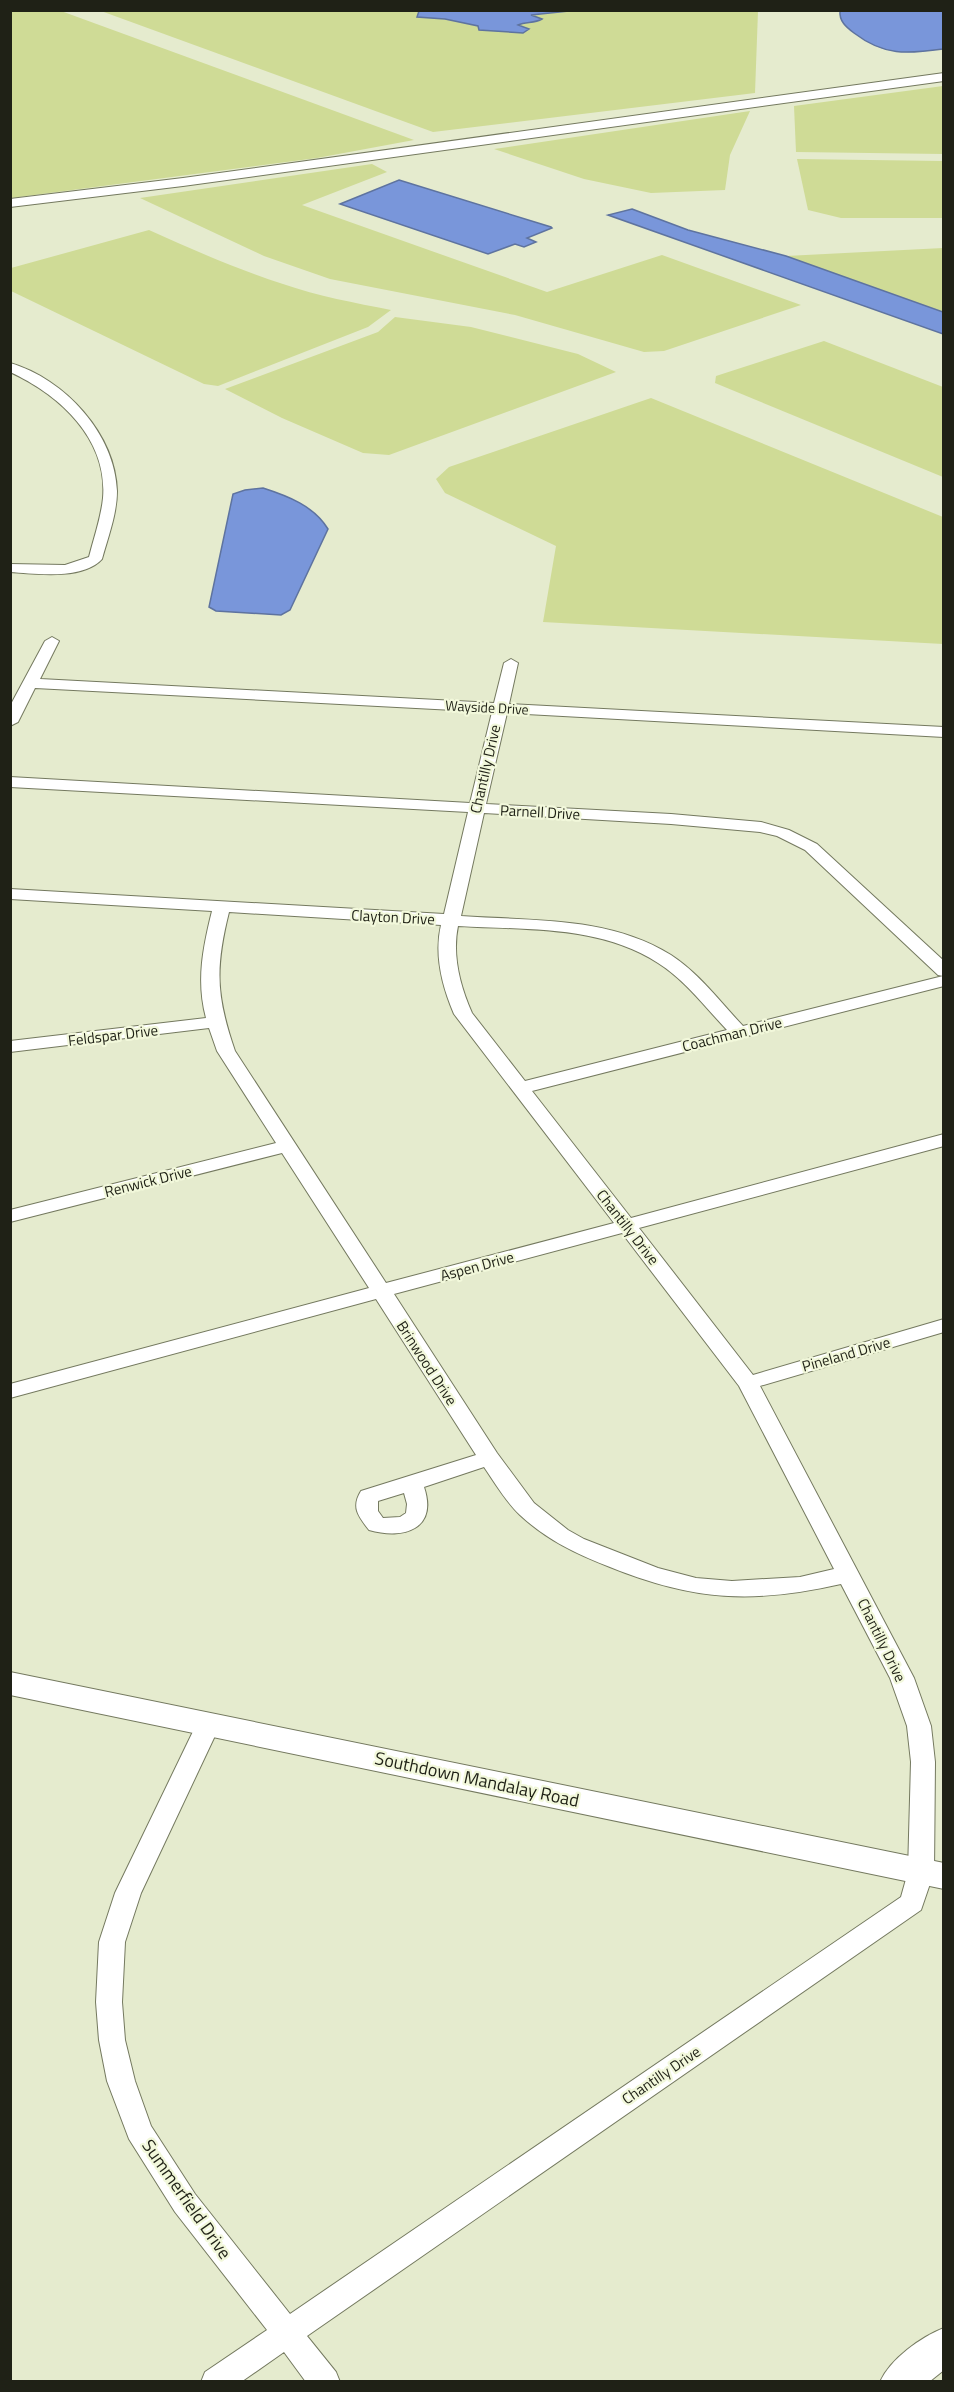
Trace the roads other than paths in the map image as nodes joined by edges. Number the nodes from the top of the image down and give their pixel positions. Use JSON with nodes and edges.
{"nodes":[{"id":1,"x":944,"y":77,"type":"edge"},
{"id":2,"x":10,"y":203,"type":"edge"},
{"id":3,"x":10,"y":366,"type":"edge"},
{"id":4,"x":10,"y":568,"type":"edge"},
{"id":5,"x":52,"y":641,"type":"dead end"},
{"id":6,"x":511,"y":663,"type":"dead end"},
{"id":7,"x":30,"y":683,"type":"junction"},
{"id":8,"x":499,"y":707,"type":"junction"},
{"id":9,"x":10,"y":722,"type":"edge"},
{"id":10,"x":944,"y":732,"type":"edge"},
{"id":11,"x":10,"y":782,"type":"edge"},
{"id":12,"x":476,"y":808,"type":"junction"},
{"id":13,"x":10,"y":894,"type":"edge"},
{"id":14,"x":222,"y":906,"type":"junction"},
{"id":15,"x":451,"y":920,"type":"junction"},
{"id":16,"x":944,"y":971,"type":"edge"},
{"id":17,"x":944,"y":981,"type":"edge"},
{"id":18,"x":215,"y":1022,"type":"junction"},
{"id":19,"x":739,"y":1033,"type":"junction"},
{"id":20,"x":10,"y":1047,"type":"edge"},
{"id":21,"x":520,"y":1088,"type":"junction"},
{"id":22,"x":944,"y":1140,"type":"edge"},
{"id":23,"x":286,"y":1146,"type":"junction"},
{"id":24,"x":10,"y":1216,"type":"edge"},
{"id":25,"x":627,"y":1225,"type":"junction"},
{"id":26,"x":380,"y":1292,"type":"junction"},
{"id":27,"x":944,"y":1325,"type":"edge"},
{"id":28,"x":748,"y":1383,"type":"junction"},
{"id":29,"x":10,"y":1391,"type":"edge"},
{"id":30,"x":489,"y":1458,"type":"junction"},
{"id":31,"x":412,"y":1483,"type":"dead end"},
{"id":32,"x":849,"y":1574,"type":"junction"},
{"id":33,"x":10,"y":1683,"type":"edge"},
{"id":34,"x":209,"y":1723,"type":"junction"},
{"id":35,"x":932,"y":1874,"type":"edge"},
{"id":36,"x":286,"y":2332,"type":"junction"},
{"id":37,"x":944,"y":2346,"type":"edge"},
{"id":38,"x":216,"y":2382,"type":"edge"},
{"id":39,"x":325,"y":2382,"type":"edge"},
{"id":40,"x":899,"y":2382,"type":"edge"}],
"edges":[{"from":1,"to":2,"type":"street"},
{"from":3,"to":4,"type":"street"},
{"from":5,"to":7,"type":"street"},
{"from":6,"to":8,"type":"street","name":"Chantilly Drive"},
{"from":7,"to":8,"type":"street","name":"Wayside Drive"},
{"from":7,"to":9,"type":"street"},
{"from":8,"to":10,"type":"street","name":"Wayside Drive"},
{"from":8,"to":12,"type":"street","name":"Chantilly Drive"},
{"from":11,"to":12,"type":"street","name":"Parnell Drive"},
{"from":12,"to":15,"type":"street","name":"Chantilly Drive"},
{"from":12,"to":16,"type":"street","name":"Parnell Drive"},
{"from":13,"to":14,"type":"street","name":"Clayton Drive"},
{"from":14,"to":15,"type":"street","name":"Clayton Drive"},
{"from":14,"to":18,"type":"street","name":"Brinwood Drive"},
{"from":15,"to":19,"type":"street","name":"Clayton Drive"},
{"from":15,"to":21,"type":"street","name":"Chantilly Drive"},
{"from":17,"to":19,"type":"street","name":"Coachman Drive"},
{"from":18,"to":20,"type":"street","name":"Feldspar Drive"},
{"from":18,"to":23,"type":"street","name":"Brinwood Drive"},
{"from":19,"to":21,"type":"street","name":"Coachman Drive"},
{"from":21,"to":25,"type":"street","name":"Chantilly Drive"},
{"from":22,"to":25,"type":"street","name":"Aspen Drive"},
{"from":23,"to":24,"type":"street","name":"Renwick Drive"},
{"from":23,"to":26,"type":"street","name":"Brinwood Drive"},
{"from":25,"to":26,"type":"street","name":"Aspen Drive"},
{"from":25,"to":28,"type":"street","name":"Chantilly Drive"},
{"from":26,"to":29,"type":"street","name":"Aspen Drive"},
{"from":26,"to":30,"type":"street","name":"Brinwood Drive"},
{"from":27,"to":28,"type":"street","name":"Pineland Drive"},
{"from":28,"to":32,"type":"street","name":"Chantilly Drive"},
{"from":30,"to":31,"type":"street"},
{"from":30,"to":32,"type":"street","name":"Brinwood Drive"},
{"from":32,"to":35,"type":"street","name":"Chantilly Drive"},
{"from":33,"to":34,"type":"street","name":"Southdown Mandalay Road"},
{"from":34,"to":35,"type":"street","name":"Southdown Mandalay Road"},
{"from":34,"to":36,"type":"street","name":"Summerfield Drive"},
{"from":35,"to":36,"type":"street","name":"Chantilly Drive"},
{"from":36,"to":38,"type":"street","name":"Chantilly Drive"},
{"from":36,"to":39,"type":"street","name":"Summerfield Drive"},
{"from":37,"to":40,"type":"street"}]}
